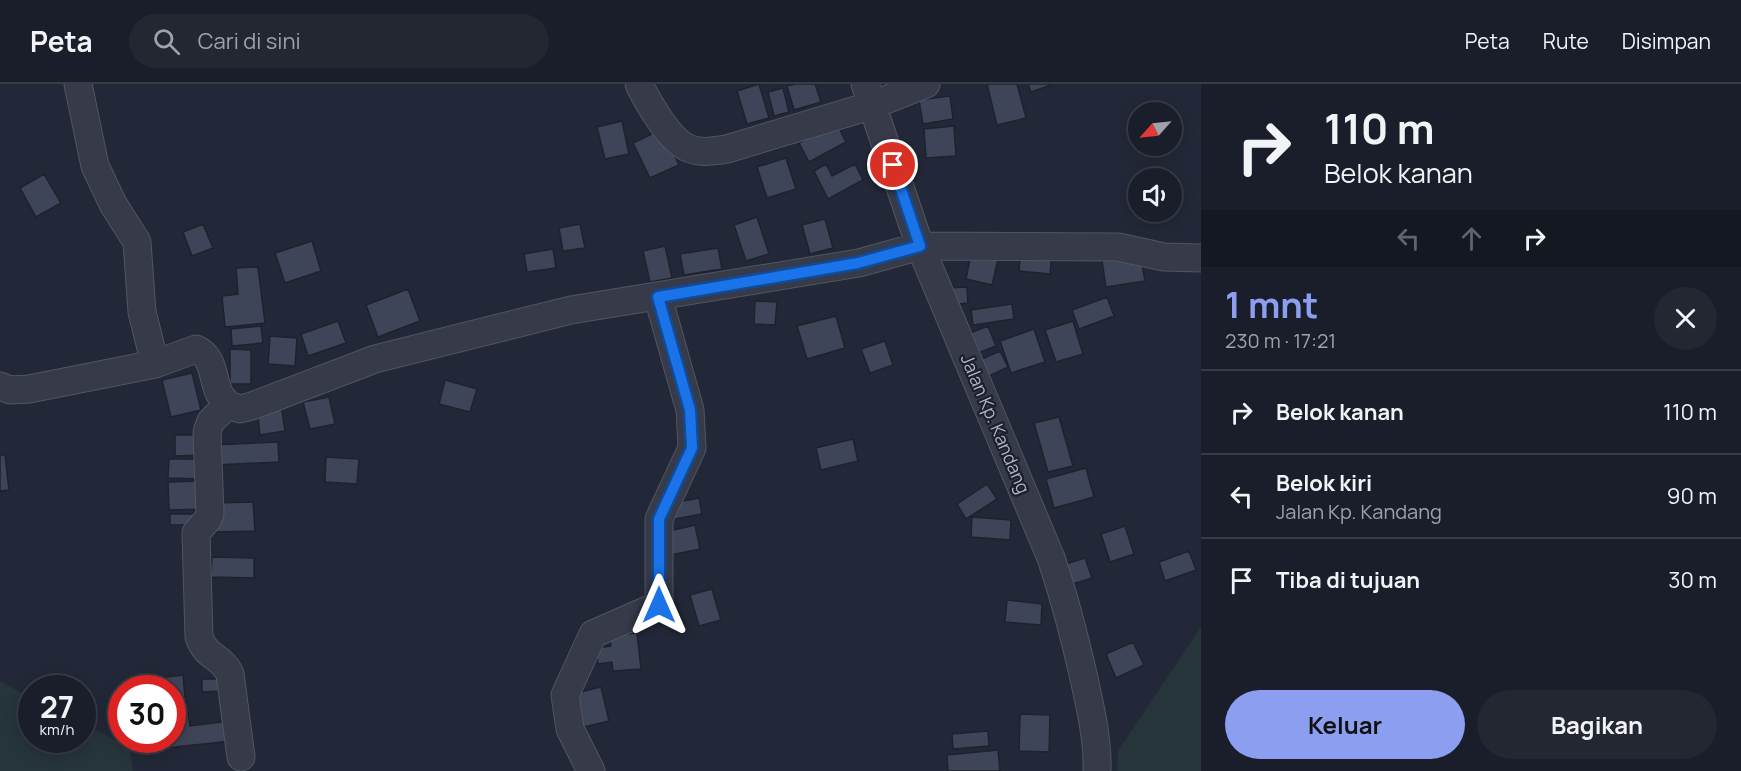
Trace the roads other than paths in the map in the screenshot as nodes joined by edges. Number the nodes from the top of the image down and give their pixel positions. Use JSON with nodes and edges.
{"nodes":[{"id":1,"x":78,"y":84,"type":"edge"},
{"id":2,"x":639,"y":84,"type":"edge"},
{"id":3,"x":926,"y":84,"type":"edge"},
{"id":4,"x":869,"y":94,"type":"edge"},
{"id":5,"x":920,"y":246,"type":"junction"},
{"id":6,"x":1201,"y":258,"type":"edge"},
{"id":7,"x":658,"y":297,"type":"junction"},
{"id":8,"x":155,"y":364,"type":"junction"},
{"id":9,"x":0,"y":386,"type":"edge"},
{"id":10,"x":228,"y":405,"type":"junction"},
{"id":11,"x":241,"y":757,"type":"dead end"},
{"id":12,"x":591,"y":771,"type":"edge"},
{"id":13,"x":1096,"y":771,"type":"edge"}],
"edges":[{"from":1,"to":8,"type":"street"},
{"from":2,"to":4,"type":"street"},
{"from":3,"to":4,"type":"street"},
{"from":4,"to":5,"type":"street","name":"Jalan Kp. Kandang"},
{"from":5,"to":6,"type":"street"},
{"from":5,"to":7,"type":"street"},
{"from":5,"to":13,"type":"street","name":"Jalan Kp. Kandang"},
{"from":7,"to":10,"type":"street"},
{"from":7,"to":12,"type":"street"},
{"from":8,"to":9,"type":"street"},
{"from":8,"to":10,"type":"street"},
{"from":10,"to":11,"type":"street"}]}
